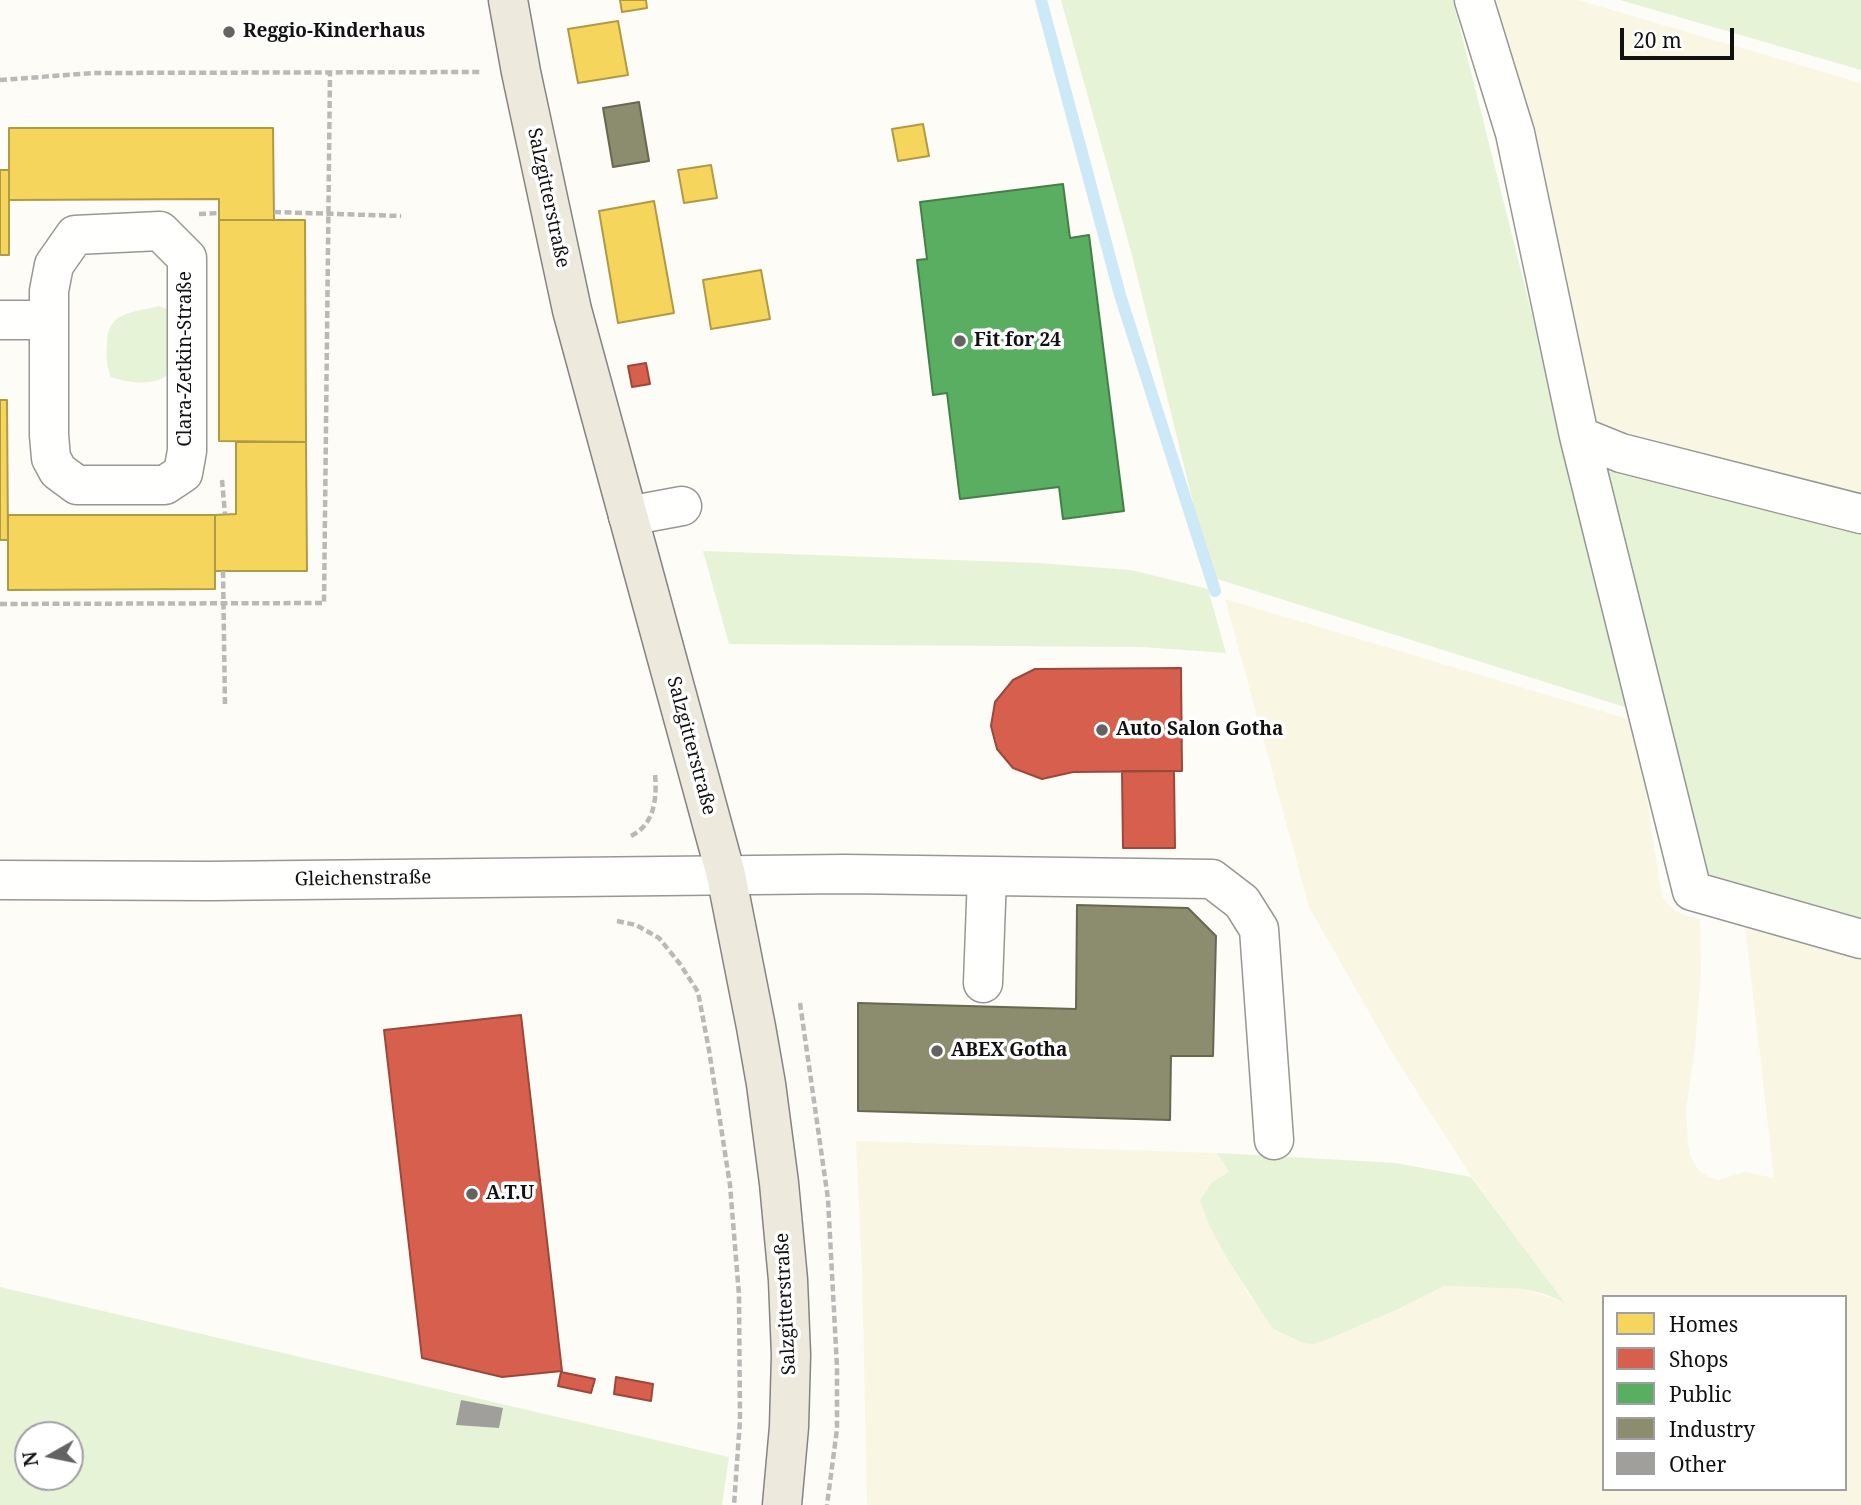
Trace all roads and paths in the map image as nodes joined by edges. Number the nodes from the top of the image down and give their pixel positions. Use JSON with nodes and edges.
{"nodes":[{"id":1,"x":508,"y":0,"type":"edge"},
{"id":2,"x":1474,"y":0,"type":"edge"},
{"id":3,"x":330,"y":72,"type":"junction"},
{"id":4,"x":521,"y":72,"type":"junction"},
{"id":5,"x":0,"y":80,"type":"edge"},
{"id":6,"x":274,"y":212,"type":"dead end"},
{"id":7,"x":328,"y":215,"type":"junction"},
{"id":8,"x":401,"y":216,"type":"dead end"},
{"id":9,"x":0,"y":320,"type":"edge"},
{"id":10,"x":48,"y":320,"type":"junction"},
{"id":11,"x":1579,"y":436,"type":"junction"},
{"id":12,"x":682,"y":506,"type":"dead end"},
{"id":13,"x":1861,"y":514,"type":"edge"},
{"id":14,"x":628,"y":516,"type":"junction"},
{"id":15,"x":223,"y":571,"type":"dead end"},
{"id":16,"x":223,"y":603,"type":"junction"},
{"id":17,"x":0,"y":604,"type":"edge"},
{"id":18,"x":225,"y":706,"type":"dead end"},
{"id":19,"x":653,"y":764,"type":"dead end"},
{"id":20,"x":627,"y":838,"type":"dead end"},
{"id":21,"x":726,"y":875,"type":"junction"},
{"id":22,"x":987,"y":876,"type":"junction"},
{"id":23,"x":0,"y":880,"type":"edge"},
{"id":24,"x":617,"y":921,"type":"dead end"},
{"id":25,"x":1861,"y":939,"type":"edge"},
{"id":26,"x":983,"y":983,"type":"dead end"},
{"id":27,"x":1274,"y":1140,"type":"dead end"},
{"id":28,"x":733,"y":1505,"type":"edge"},
{"id":29,"x":782,"y":1505,"type":"edge"}],
"edges":[{"from":1,"to":4,"type":"main road","name":"Salzgitterstraße"},
{"from":2,"to":11,"type":"street"},
{"from":3,"to":4,"type":"path"},
{"from":3,"to":5,"type":"path"},
{"from":3,"to":7,"type":"path"},
{"from":4,"to":14,"type":"main road","name":"Salzgitterstraße"},
{"from":6,"to":7,"type":"path"},
{"from":7,"to":8,"type":"path"},
{"from":7,"to":16,"type":"path"},
{"from":9,"to":10,"type":"street"},
{"from":10,"to":10,"type":"street","name":"Clara-Zetkin-Straße"},
{"from":11,"to":13,"type":"street"},
{"from":11,"to":25,"type":"street"},
{"from":12,"to":14,"type":"street"},
{"from":14,"to":21,"type":"main road","name":"Salzgitterstraße"},
{"from":15,"to":16,"type":"path"},
{"from":16,"to":17,"type":"path"},
{"from":16,"to":18,"type":"path"},
{"from":19,"to":20,"type":"path"},
{"from":21,"to":22,"type":"street","name":"Gleichenstraße"},
{"from":21,"to":23,"type":"street","name":"Gleichenstraße"},
{"from":21,"to":29,"type":"main road","name":"Salzgitterstraße"},
{"from":22,"to":26,"type":"street"},
{"from":22,"to":27,"type":"street","name":"Gleichenstraße"},
{"from":24,"to":28,"type":"path"}]}
